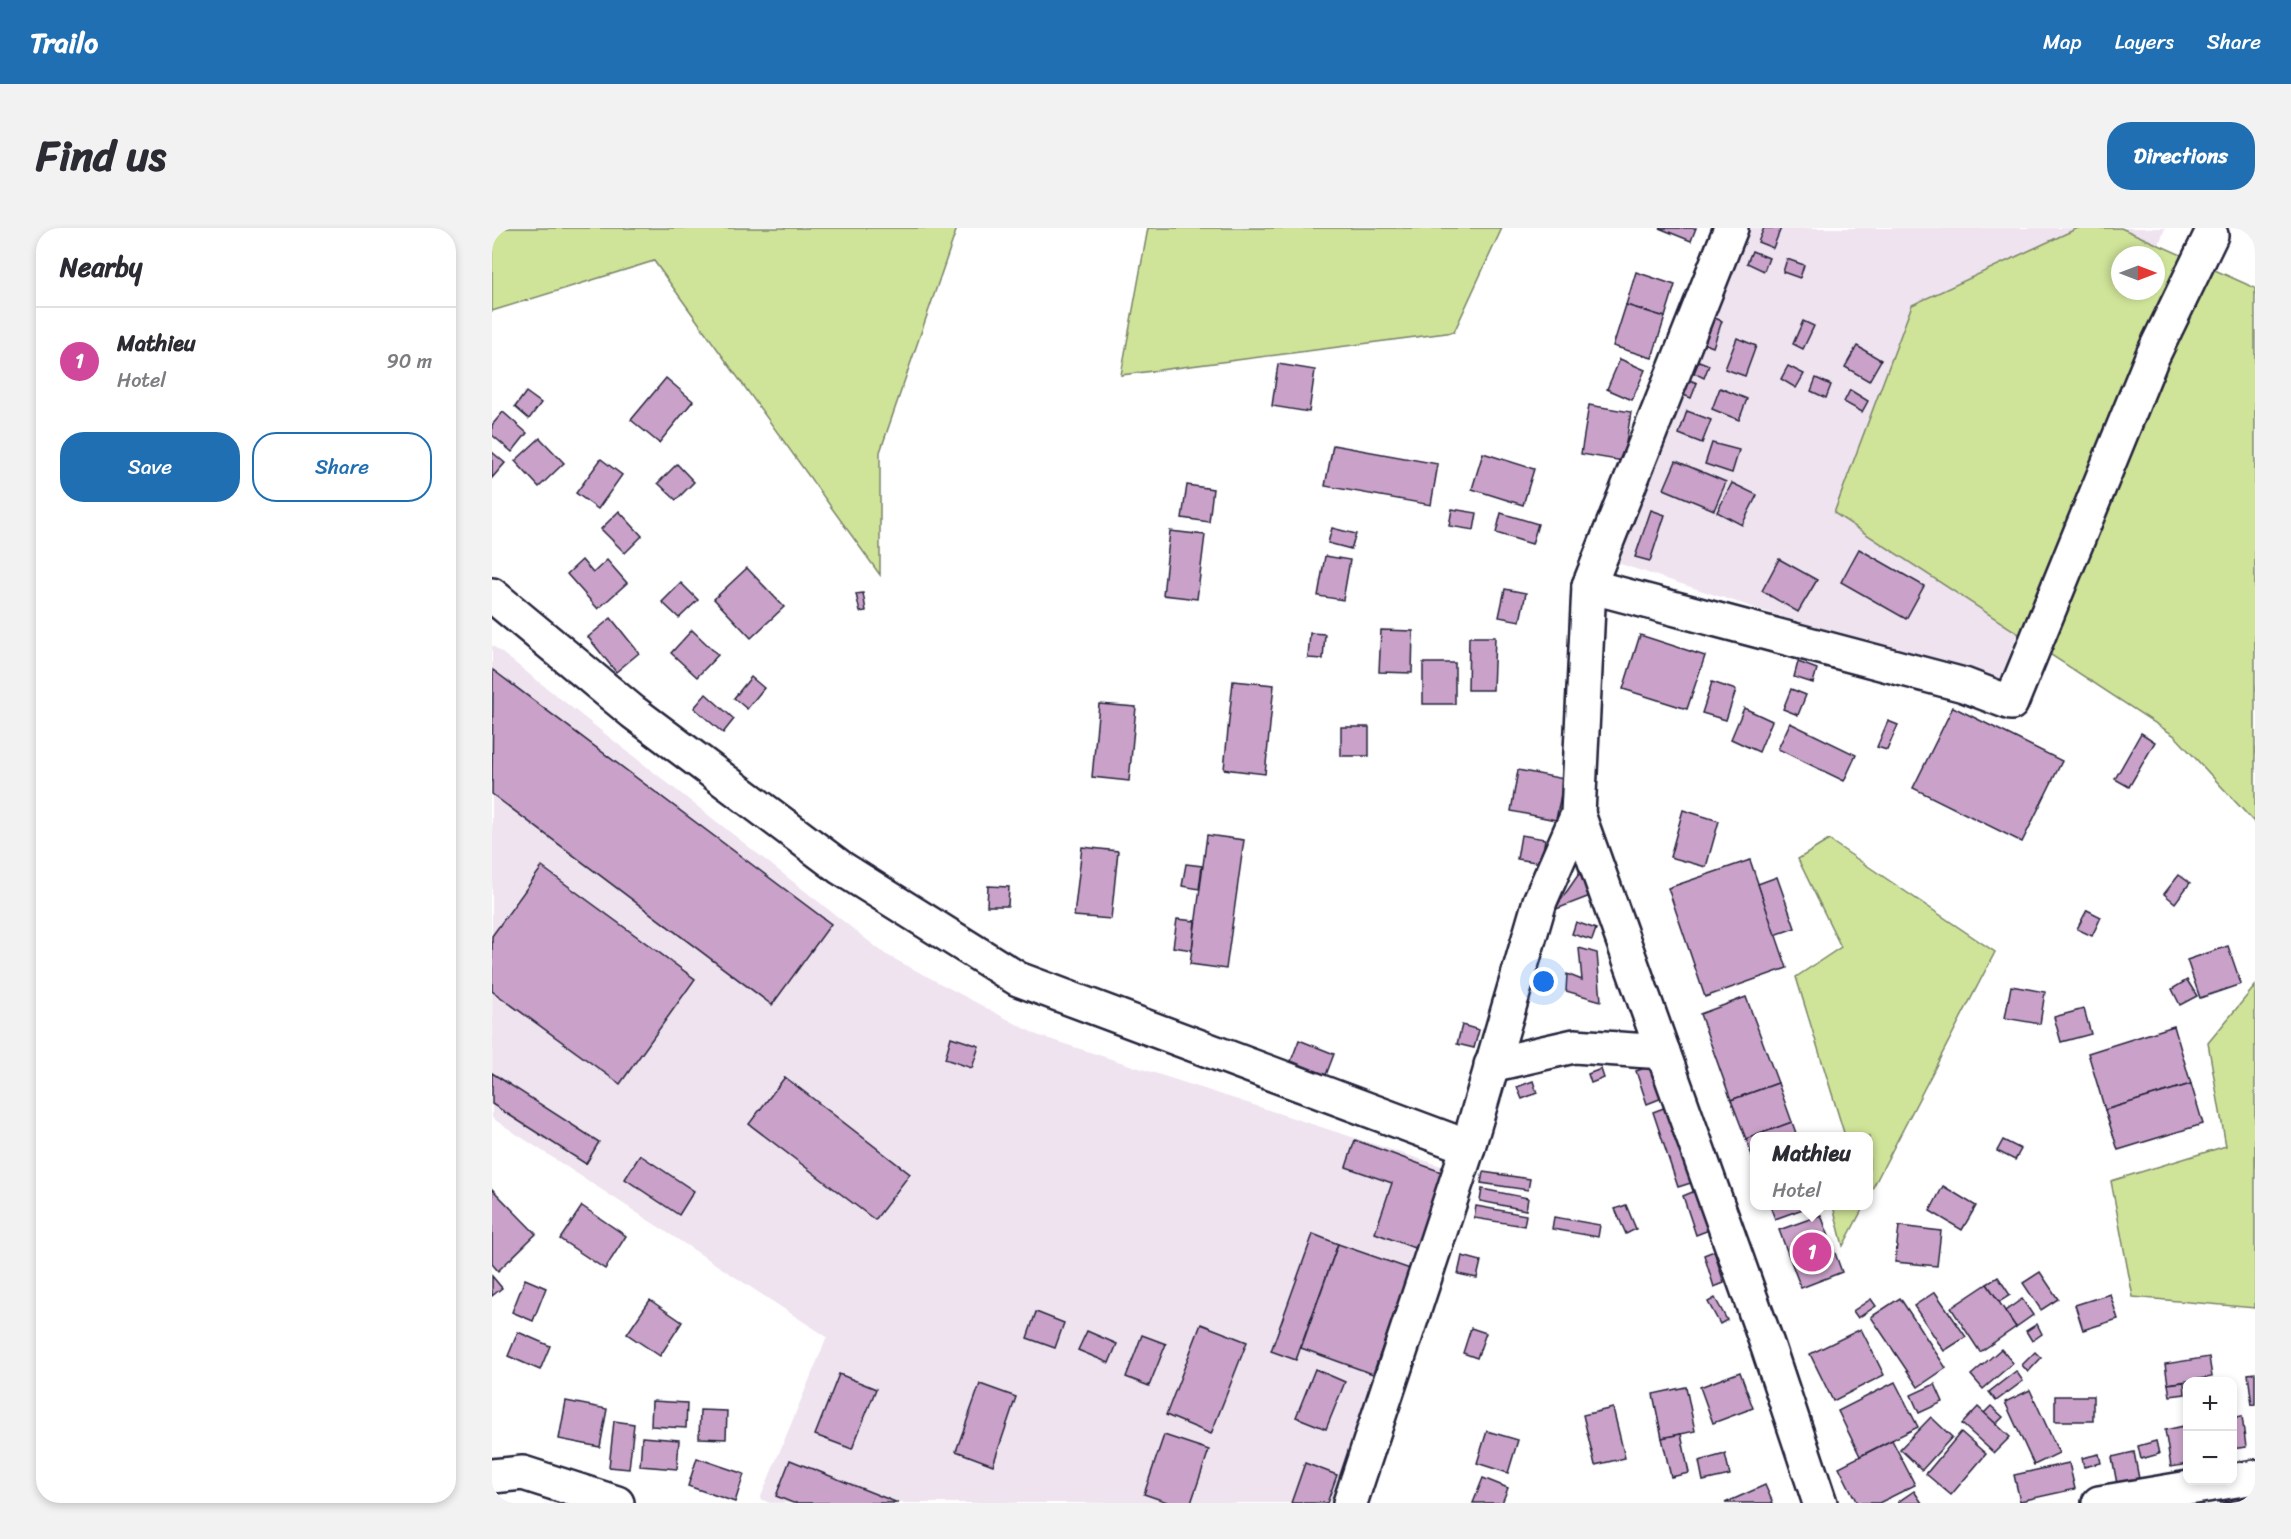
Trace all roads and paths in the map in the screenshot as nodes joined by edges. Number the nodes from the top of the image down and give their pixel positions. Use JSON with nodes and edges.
{"nodes":[{"id":1,"x":1731,"y":228,"type":"edge"},
{"id":2,"x":2211,"y":235,"type":"dead end"},
{"id":3,"x":1589,"y":586,"type":"junction"},
{"id":4,"x":492,"y":595,"type":"edge"},
{"id":5,"x":1578,"y":814,"type":"junction"},
{"id":6,"x":1663,"y":1052,"type":"junction"},
{"id":7,"x":1491,"y":1065,"type":"junction"},
{"id":8,"x":1467,"y":1147,"type":"junction"},
{"id":9,"x":492,"y":1476,"type":"edge"},
{"id":10,"x":2255,"y":1477,"type":"edge"},
{"id":11,"x":616,"y":1503,"type":"edge"},
{"id":12,"x":1350,"y":1503,"type":"edge"},
{"id":13,"x":1820,"y":1503,"type":"edge"},
{"id":14,"x":2099,"y":1503,"type":"edge"}],
"edges":[{"from":1,"to":3,"type":"street"},
{"from":2,"to":3,"type":"street"},
{"from":3,"to":5,"type":"street"},
{"from":4,"to":8,"type":"street"},
{"from":5,"to":6,"type":"street"},
{"from":5,"to":7,"type":"street"},
{"from":6,"to":7,"type":"street"},
{"from":6,"to":13,"type":"street"},
{"from":7,"to":8,"type":"street"},
{"from":8,"to":12,"type":"street"},
{"from":9,"to":11,"type":"street"},
{"from":10,"to":14,"type":"street"}]}
